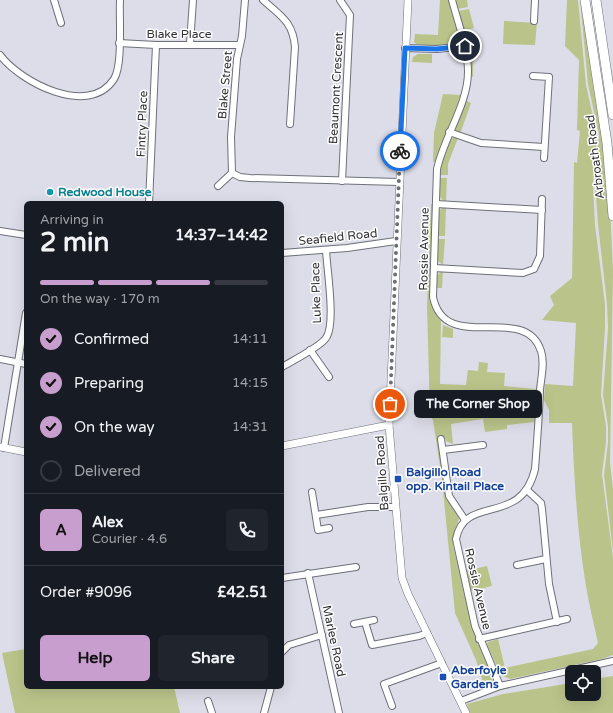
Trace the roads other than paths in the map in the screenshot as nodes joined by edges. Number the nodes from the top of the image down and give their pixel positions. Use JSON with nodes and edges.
{"nodes":[{"id":1,"x":54,"y":0,"type":"edge"},
{"id":2,"x":120,"y":0,"type":"edge"},
{"id":3,"x":193,"y":0,"type":"edge"},
{"id":4,"x":245,"y":0,"type":"edge"},
{"id":5,"x":264,"y":0,"type":"edge"},
{"id":6,"x":340,"y":0,"type":"edge"},
{"id":7,"x":408,"y":0,"type":"edge"},
{"id":8,"x":452,"y":0,"type":"edge"},
{"id":9,"x":535,"y":0,"type":"edge"},
{"id":10,"x":585,"y":0,"type":"edge"},
{"id":11,"x":596,"y":0,"type":"edge"},
{"id":12,"x":527,"y":10,"type":"dead end"},
{"id":13,"x":534,"y":10,"type":"junction"},
{"id":14,"x":534,"y":21,"type":"dead end"},
{"id":15,"x":61,"y":23,"type":"dead end"},
{"id":16,"x":119,"y":43,"type":"junction"},
{"id":17,"x":190,"y":44,"type":"junction"},
{"id":18,"x":156,"y":45,"type":"junction"},
{"id":19,"x":239,"y":45,"type":"junction"},
{"id":20,"x":465,"y":46,"type":"junction"},
{"id":21,"x":405,"y":48,"type":"junction"},
{"id":22,"x":0,"y":55,"type":"edge"},
{"id":23,"x":533,"y":76,"type":"dead end"},
{"id":24,"x":613,"y":115,"type":"edge"},
{"id":25,"x":290,"y":124,"type":"dead end"},
{"id":26,"x":449,"y":132,"type":"junction"},
{"id":27,"x":544,"y":147,"type":"junction"},
{"id":28,"x":544,"y":158,"type":"dead end"},
{"id":29,"x":232,"y":173,"type":"junction"},
{"id":30,"x":342,"y":181,"type":"junction"},
{"id":31,"x":399,"y":182,"type":"junction"},
{"id":32,"x":218,"y":186,"type":"dead end"},
{"id":33,"x":542,"y":199,"type":"dead end"},
{"id":34,"x":149,"y":201,"type":"edge"},
{"id":35,"x":436,"y":204,"type":"junction"},
{"id":36,"x":542,"y":210,"type":"junction"},
{"id":37,"x":613,"y":216,"type":"edge"},
{"id":38,"x":0,"y":231,"type":"edge"},
{"id":39,"x":24,"y":234,"type":"edge"},
{"id":40,"x":396,"y":241,"type":"junction"},
{"id":41,"x":326,"y":250,"type":"junction"},
{"id":42,"x":284,"y":253,"type":"edge"},
{"id":43,"x":434,"y":268,"type":"junction"},
{"id":44,"x":24,"y":327,"type":"edge"},
{"id":45,"x":310,"y":350,"type":"junction"},
{"id":46,"x":0,"y":359,"type":"edge"},
{"id":47,"x":19,"y":362,"type":"junction"},
{"id":48,"x":24,"y":363,"type":"edge"},
{"id":49,"x":284,"y":366,"type":"edge"},
{"id":50,"x":329,"y":377,"type":"dead end"},
{"id":51,"x":390,"y":425,"type":"junction"},
{"id":52,"x":441,"y":439,"type":"dead end"},
{"id":53,"x":483,"y":445,"type":"dead end"},
{"id":54,"x":284,"y":446,"type":"edge"},
{"id":55,"x":2,"y":447,"type":"edge"},
{"id":56,"x":443,"y":450,"type":"junction"},
{"id":57,"x":24,"y":452,"type":"edge"},
{"id":58,"x":527,"y":490,"type":"junction"},
{"id":59,"x":312,"y":492,"type":"dead end"},
{"id":60,"x":395,"y":507,"type":"junction"},
{"id":61,"x":316,"y":515,"type":"junction"},
{"id":62,"x":465,"y":520,"type":"junction"},
{"id":63,"x":329,"y":528,"type":"dead end"},
{"id":64,"x":546,"y":559,"type":"junction"},
{"id":65,"x":517,"y":565,"type":"dead end"},
{"id":66,"x":356,"y":566,"type":"dead end"},
{"id":67,"x":308,"y":573,"type":"junction"},
{"id":68,"x":284,"y":578,"type":"edge"},
{"id":69,"x":374,"y":620,"type":"dead end"},
{"id":70,"x":567,"y":620,"type":"dead end"},
{"id":71,"x":365,"y":622,"type":"junction"},
{"id":72,"x":557,"y":622,"type":"junction"},
{"id":73,"x":354,"y":624,"type":"dead end"},
{"id":74,"x":427,"y":633,"type":"junction"},
{"id":75,"x":322,"y":635,"type":"junction"},
{"id":76,"x":479,"y":639,"type":"junction"},
{"id":77,"x":284,"y":650,"type":"edge"},
{"id":78,"x":612,"y":662,"type":"edge"},
{"id":79,"x":442,"y":663,"type":"junction"},
{"id":80,"x":500,"y":686,"type":"junction"},
{"id":81,"x":270,"y":689,"type":"edge"},
{"id":82,"x":461,"y":700,"type":"junction"},
{"id":83,"x":208,"y":701,"type":"dead end"},
{"id":84,"x":392,"y":706,"type":"dead end"},
{"id":85,"x":212,"y":713,"type":"edge"},
{"id":86,"x":264,"y":713,"type":"edge"},
{"id":87,"x":339,"y":713,"type":"edge"},
{"id":88,"x":466,"y":713,"type":"edge"}],
"edges":[{"from":1,"to":15,"type":"street"},
{"from":2,"to":16,"type":"street"},
{"from":3,"to":17,"type":"street"},
{"from":4,"to":19,"type":"street","name":"Blake Street"},
{"from":5,"to":25,"type":"street"},
{"from":6,"to":30,"type":"street","name":"Beaumont Crescent"},
{"from":7,"to":21,"type":"street","name":"Balgillo Road"},
{"from":8,"to":20,"type":"street","name":"Rossie Avenue"},
{"from":9,"to":13,"type":"street"},
{"from":10,"to":37,"type":"main road","name":"Arbroath Road"},
{"from":11,"to":24,"type":"main road","name":"Arbroath Road"},
{"from":12,"to":13,"type":"street"},
{"from":13,"to":14,"type":"street"},
{"from":16,"to":18,"type":"street","name":"Blake Place"},
{"from":16,"to":22,"type":"street"},
{"from":17,"to":18,"type":"street","name":"Blake Place"},
{"from":17,"to":19,"type":"street","name":"Blake Place"},
{"from":18,"to":34,"type":"street","name":"Fintry Place"},
{"from":19,"to":29,"type":"street","name":"Blake Street"},
{"from":20,"to":21,"type":"street"},
{"from":20,"to":26,"type":"street","name":"Rossie Avenue"},
{"from":21,"to":31,"type":"street","name":"Balgillo Road"},
{"from":23,"to":27,"type":"street"},
{"from":26,"to":27,"type":"street"},
{"from":26,"to":35,"type":"street","name":"Rossie Avenue"},
{"from":27,"to":28,"type":"street"},
{"from":29,"to":30,"type":"street"},
{"from":29,"to":32,"type":"street"},
{"from":30,"to":31,"type":"street"},
{"from":31,"to":40,"type":"street","name":"Balgillo Road"},
{"from":33,"to":36,"type":"street"},
{"from":35,"to":36,"type":"street"},
{"from":35,"to":43,"type":"street","name":"Rossie Avenue"},
{"from":36,"to":43,"type":"street"},
{"from":38,"to":39,"type":"street"},
{"from":40,"to":41,"type":"street","name":"Seafield Road"},
{"from":40,"to":51,"type":"street","name":"Balgillo Road"},
{"from":41,"to":42,"type":"street","name":"Seafield Road"},
{"from":41,"to":45,"type":"street","name":"Luke Place"},
{"from":43,"to":58,"type":"street","name":"Rossie Avenue"},
{"from":44,"to":47,"type":"street"},
{"from":45,"to":49,"type":"street","name":"Luke Place"},
{"from":45,"to":50,"type":"street"},
{"from":46,"to":47,"type":"street"},
{"from":47,"to":48,"type":"street"},
{"from":47,"to":55,"type":"street"},
{"from":51,"to":54,"type":"street"},
{"from":51,"to":60,"type":"street","name":"Balgillo Road"},
{"from":52,"to":56,"type":"street"},
{"from":53,"to":56,"type":"street"},
{"from":55,"to":57,"type":"street"},
{"from":56,"to":62,"type":"street"},
{"from":58,"to":62,"type":"street","name":"Rossie Avenue"},
{"from":58,"to":64,"type":"street"},
{"from":59,"to":61,"type":"street"},
{"from":60,"to":61,"type":"street"},
{"from":60,"to":74,"type":"street","name":"Balgillo Road"},
{"from":61,"to":63,"type":"street"},
{"from":62,"to":76,"type":"street","name":"Rossie Avenue"},
{"from":64,"to":65,"type":"street"},
{"from":64,"to":72,"type":"street"},
{"from":66,"to":67,"type":"street"},
{"from":67,"to":68,"type":"street"},
{"from":67,"to":75,"type":"street","name":"Marlee Road"},
{"from":69,"to":71,"type":"street"},
{"from":70,"to":72,"type":"street"},
{"from":71,"to":73,"type":"street"},
{"from":71,"to":74,"type":"street"},
{"from":72,"to":76,"type":"street"},
{"from":74,"to":79,"type":"street","name":"Balgillo Road"},
{"from":75,"to":77,"type":"street"},
{"from":75,"to":87,"type":"street","name":"Marlee Road"},
{"from":76,"to":80,"type":"street","name":"Rossie Avenue"},
{"from":78,"to":80,"type":"street"},
{"from":79,"to":82,"type":"street","name":"Balgillo Road"},
{"from":79,"to":84,"type":"street"},
{"from":80,"to":82,"type":"street"},
{"from":81,"to":86,"type":"street"},
{"from":82,"to":88,"type":"street","name":"Balgillo Road"},
{"from":83,"to":85,"type":"street"}]}
